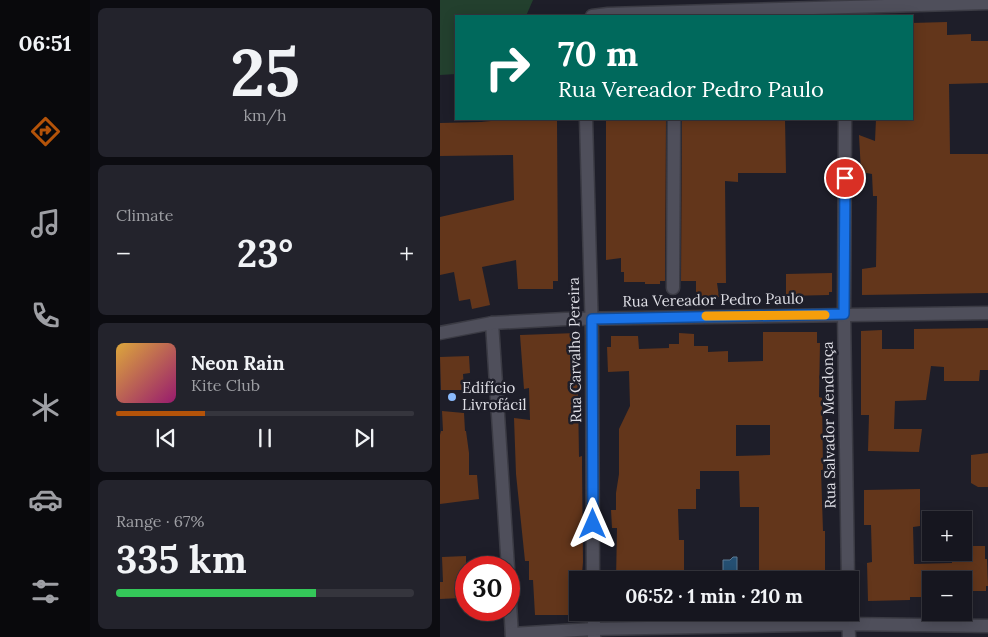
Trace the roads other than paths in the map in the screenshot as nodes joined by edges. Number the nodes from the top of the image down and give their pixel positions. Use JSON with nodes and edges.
{"nodes":[{"id":1,"x":988,"y":3,"type":"edge"},
{"id":2,"x":846,"y":8,"type":"edge"},
{"id":3,"x":600,"y":15,"type":"edge"},
{"id":4,"x":586,"y":120,"type":"edge"},
{"id":5,"x":674,"y":120,"type":"edge"},
{"id":6,"x":845,"y":120,"type":"edge"},
{"id":7,"x":673,"y":288,"type":"dead end"},
{"id":8,"x":988,"y":313,"type":"edge"},
{"id":9,"x":844,"y":314,"type":"junction"},
{"id":10,"x":592,"y":319,"type":"junction"},
{"id":11,"x":492,"y":323,"type":"junction"},
{"id":12,"x":440,"y":333,"type":"edge"},
{"id":13,"x":507,"y":556,"type":"edge"},
{"id":14,"x":594,"y":571,"type":"edge"},
{"id":15,"x":848,"y":571,"type":"edge"},
{"id":16,"x":511,"y":621,"type":"edge"},
{"id":17,"x":849,"y":625,"type":"edge"},
{"id":18,"x":988,"y":626,"type":"edge"},
{"id":19,"x":594,"y":633,"type":"edge"},
{"id":20,"x":512,"y":635,"type":"edge"}],
"edges":[{"from":1,"to":2,"type":"street"},
{"from":2,"to":3,"type":"street"},
{"from":4,"to":10,"type":"street","name":"Rua Carvalho Pereira"},
{"from":5,"to":7,"type":"street"},
{"from":6,"to":9,"type":"street","name":"Rua Salvador Mendonça"},
{"from":8,"to":9,"type":"street","name":"Rua Vereador Pedro Paulo"},
{"from":9,"to":10,"type":"street","name":"Rua Vereador Pedro Paulo"},
{"from":9,"to":15,"type":"street","name":"Rua Salvador Mendonça"},
{"from":10,"to":11,"type":"street","name":"Rua Vereador Pedro Paulo"},
{"from":10,"to":14,"type":"street","name":"Rua Carvalho Pereira"},
{"from":11,"to":12,"type":"street","name":"Rua Vereador Pedro Paulo"},
{"from":11,"to":13,"type":"street"},
{"from":16,"to":20,"type":"street"},
{"from":17,"to":18,"type":"street"},
{"from":17,"to":19,"type":"street"},
{"from":19,"to":20,"type":"street"}]}
